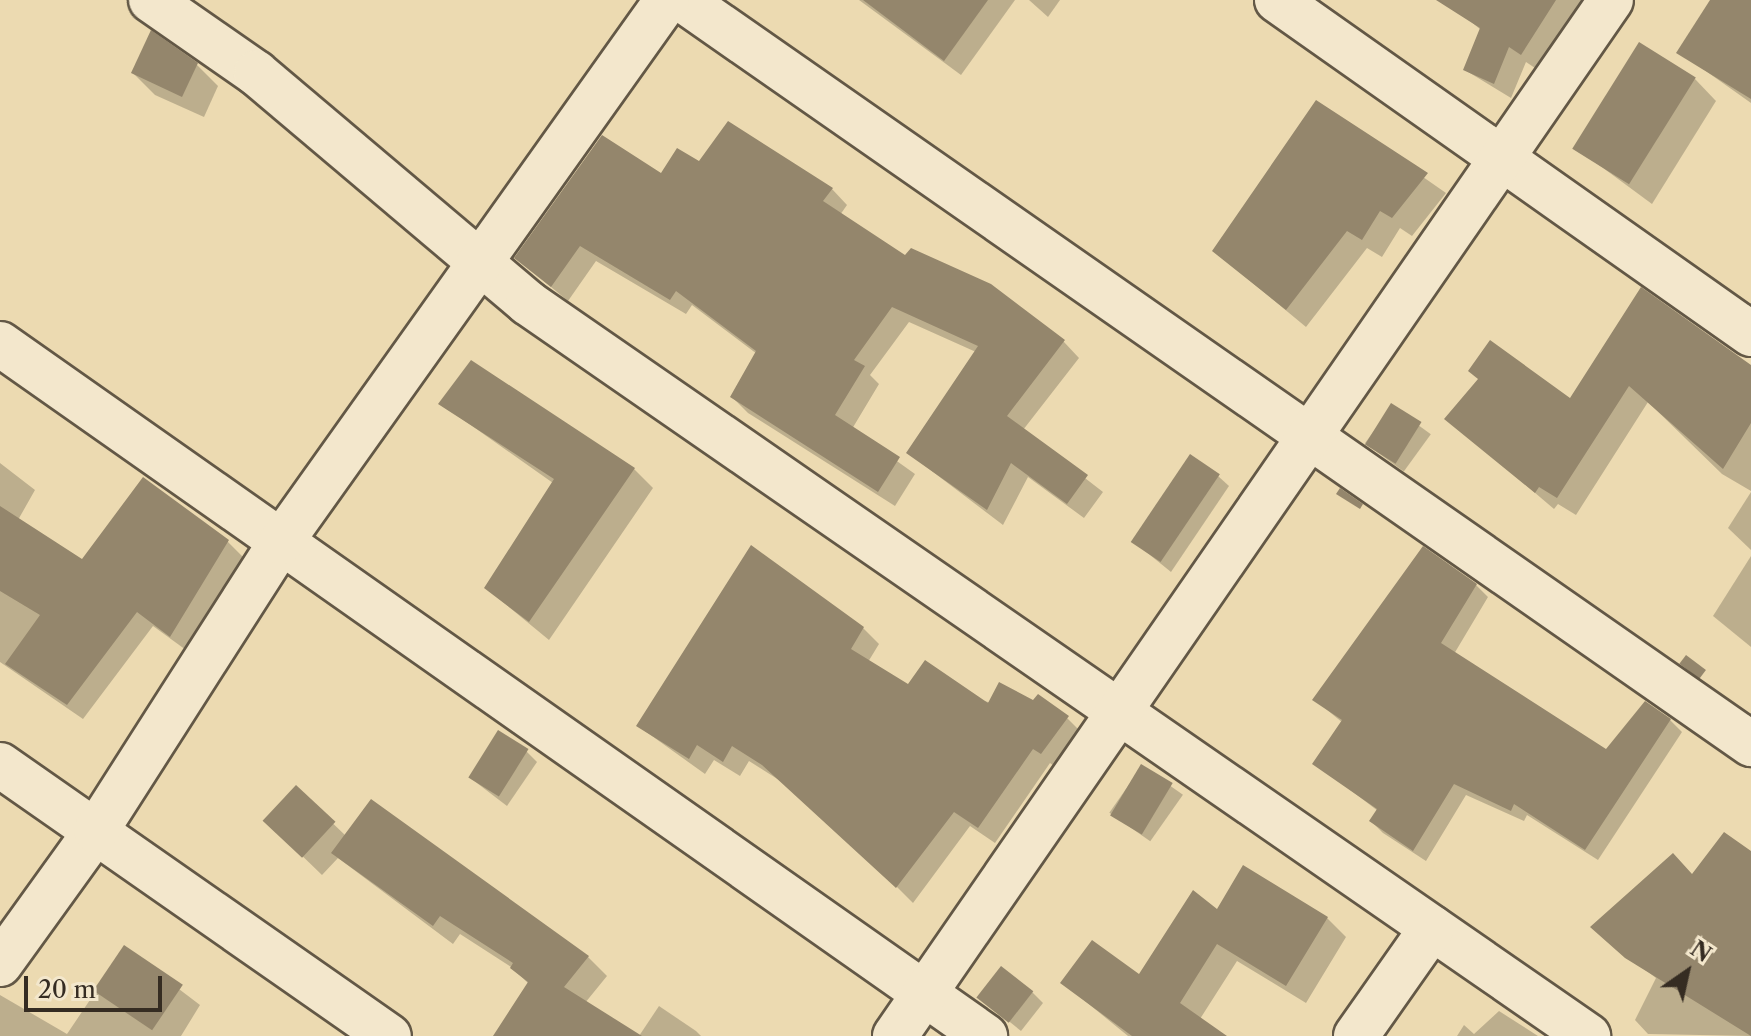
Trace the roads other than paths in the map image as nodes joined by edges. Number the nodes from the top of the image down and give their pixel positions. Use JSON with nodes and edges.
{"nodes":[{"id":1,"x":151,"y":0,"type":"edge"},
{"id":2,"x":667,"y":0,"type":"edge"},
{"id":3,"x":683,"y":0,"type":"edge"},
{"id":4,"x":1277,"y":0,"type":"edge"},
{"id":5,"x":1611,"y":0,"type":"edge"},
{"id":6,"x":1501,"y":161,"type":"junction"},
{"id":7,"x":475,"y":265,"type":"junction"},
{"id":8,"x":1751,"y":334,"type":"edge"},
{"id":9,"x":0,"y":344,"type":"edge"},
{"id":10,"x":1308,"y":440,"type":"junction"},
{"id":11,"x":281,"y":542,"type":"junction"},
{"id":12,"x":1126,"y":712,"type":"junction"},
{"id":13,"x":1751,"y":744,"type":"edge"},
{"id":14,"x":0,"y":765,"type":"edge"},
{"id":15,"x":96,"y":831,"type":"junction"},
{"id":16,"x":1432,"y":928,"type":"junction"},
{"id":17,"x":0,"y":964,"type":"edge"},
{"id":18,"x":925,"y":995,"type":"junction"},
{"id":19,"x":389,"y":1036,"type":"edge"},
{"id":20,"x":895,"y":1036,"type":"edge"},
{"id":21,"x":985,"y":1036,"type":"edge"},
{"id":22,"x":1356,"y":1036,"type":"edge"},
{"id":23,"x":1588,"y":1036,"type":"edge"}],
"edges":[{"from":1,"to":7,"type":"street"},
{"from":2,"to":7,"type":"street"},
{"from":3,"to":10,"type":"street"},
{"from":4,"to":6,"type":"street"},
{"from":5,"to":6,"type":"street"},
{"from":6,"to":8,"type":"street"},
{"from":6,"to":10,"type":"street"},
{"from":7,"to":11,"type":"street"},
{"from":7,"to":12,"type":"street"},
{"from":9,"to":11,"type":"street"},
{"from":10,"to":12,"type":"street"},
{"from":10,"to":13,"type":"street"},
{"from":11,"to":15,"type":"street"},
{"from":11,"to":18,"type":"street"},
{"from":12,"to":16,"type":"street"},
{"from":12,"to":18,"type":"street"},
{"from":14,"to":15,"type":"street"},
{"from":15,"to":17,"type":"street"},
{"from":15,"to":19,"type":"street"},
{"from":16,"to":22,"type":"street"},
{"from":16,"to":23,"type":"street"},
{"from":18,"to":20,"type":"street"},
{"from":18,"to":21,"type":"street"}]}
